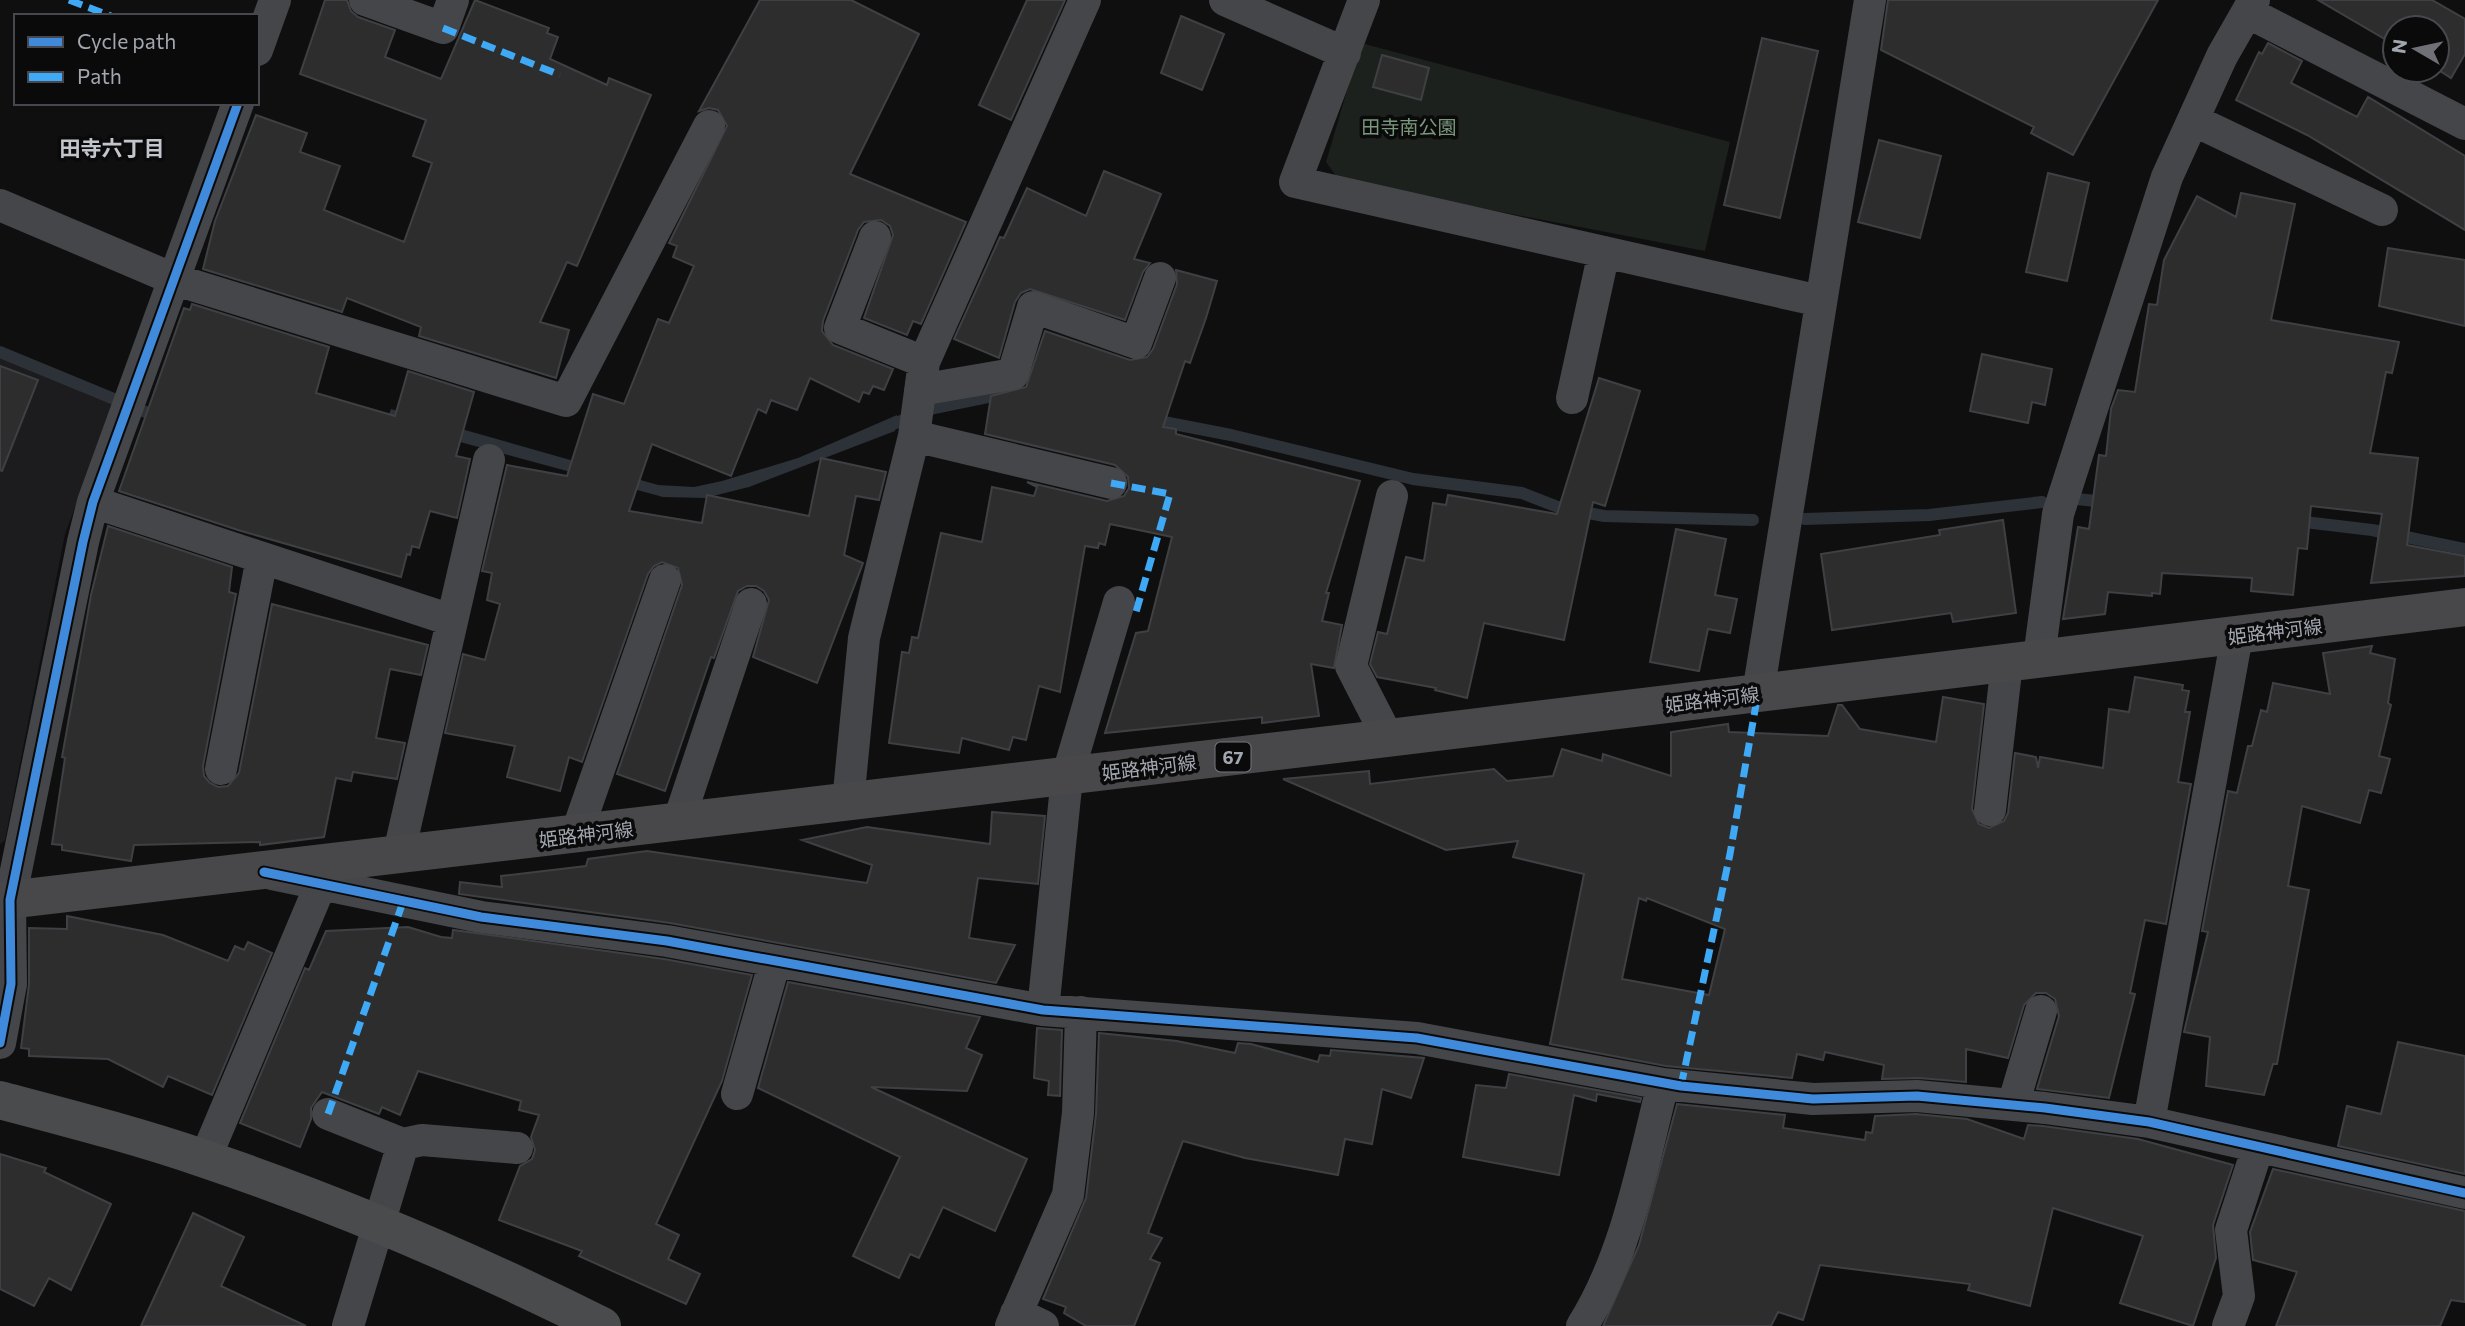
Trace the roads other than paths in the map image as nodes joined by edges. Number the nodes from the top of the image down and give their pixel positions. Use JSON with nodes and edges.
{"nodes":[{"id":1,"x":275,"y":0,"type":"edge"},
{"id":2,"x":365,"y":0,"type":"edge"},
{"id":3,"x":453,"y":0,"type":"edge"},
{"id":4,"x":1085,"y":0,"type":"edge"},
{"id":5,"x":1225,"y":0,"type":"edge"},
{"id":6,"x":1364,"y":0,"type":"edge"},
{"id":7,"x":1870,"y":0,"type":"edge"},
{"id":8,"x":2250,"y":6,"type":"edge"},
{"id":9,"x":259,"y":44,"type":"edge"},
{"id":10,"x":1345,"y":53,"type":"junction"},
{"id":11,"x":237,"y":105,"type":"edge"},
{"id":12,"x":2461,"y":112,"type":"edge"},
{"id":13,"x":2193,"y":120,"type":"junction"},
{"id":14,"x":709,"y":126,"type":"dead end"},
{"id":15,"x":0,"y":205,"type":"edge"},
{"id":16,"x":2382,"y":210,"type":"dead end"},
{"id":17,"x":875,"y":237,"type":"dead end"},
{"id":18,"x":1604,"y":252,"type":"junction"},
{"id":19,"x":1160,"y":278,"type":"dead end"},
{"id":20,"x":176,"y":280,"type":"junction"},
{"id":21,"x":1820,"y":301,"type":"junction"},
{"id":22,"x":922,"y":376,"type":"junction"},
{"id":23,"x":1572,"y":398,"type":"dead end"},
{"id":24,"x":914,"y":436,"type":"junction"},
{"id":25,"x":489,"y":460,"type":"dead end"},
{"id":26,"x":1111,"y":483,"type":"dead end"},
{"id":27,"x":1392,"y":496,"type":"dead end"},
{"id":28,"x":93,"y":502,"type":"junction"},
{"id":29,"x":262,"y":558,"type":"junction"},
{"id":30,"x":665,"y":580,"type":"dead end"},
{"id":31,"x":1119,"y":602,"type":"dead end"},
{"id":32,"x":751,"y":604,"type":"dead end"},
{"id":33,"x":2465,"y":607,"type":"edge"},
{"id":34,"x":451,"y":620,"type":"junction"},
{"id":35,"x":2236,"y":636,"type":"junction"},
{"id":36,"x":2023,"y":661,"type":"junction"},
{"id":37,"x":1758,"y":693,"type":"junction"},
{"id":38,"x":1388,"y":738,"type":"junction"},
{"id":39,"x":221,"y":769,"type":"dead end"},
{"id":40,"x":1067,"y":776,"type":"junction"},
{"id":41,"x":848,"y":802,"type":"junction"},
{"id":42,"x":1990,"y":810,"type":"dead end"},
{"id":43,"x":678,"y":822,"type":"junction"},
{"id":44,"x":576,"y":835,"type":"junction"},
{"id":45,"x":398,"y":856,"type":"junction"},
{"id":46,"x":264,"y":872,"type":"junction"},
{"id":47,"x":320,"y":886,"type":"junction"},
{"id":48,"x":5,"y":901,"type":"edge"},
{"id":49,"x":775,"y":961,"type":"junction"},
{"id":50,"x":1043,"y":1010,"type":"junction"},
{"id":51,"x":2040,"y":1011,"type":"dead end"},
{"id":52,"x":1081,"y":1012,"type":"junction"},
{"id":53,"x":0,"y":1043,"type":"edge"},
{"id":54,"x":1663,"y":1084,"type":"junction"},
{"id":55,"x":737,"y":1094,"type":"dead end"},
{"id":56,"x":0,"y":1100,"type":"edge"},
{"id":57,"x":2013,"y":1105,"type":"junction"},
{"id":58,"x":328,"y":1114,"type":"dead end"},
{"id":59,"x":2149,"y":1122,"type":"junction"},
{"id":60,"x":402,"y":1144,"type":"junction"},
{"id":61,"x":2258,"y":1147,"type":"junction"},
{"id":62,"x":517,"y":1148,"type":"dead end"},
{"id":63,"x":205,"y":1159,"type":"junction"},
{"id":64,"x":2465,"y":1193,"type":"edge"},
{"id":65,"x":380,"y":1225,"type":"junction"},
{"id":66,"x":1023,"y":1322,"type":"edge"},
{"id":67,"x":348,"y":1326,"type":"edge"},
{"id":68,"x":602,"y":1326,"type":"edge"},
{"id":69,"x":1582,"y":1326,"type":"edge"},
{"id":70,"x":2228,"y":1326,"type":"edge"}],
"edges":[{"from":1,"to":9,"type":"street"},
{"from":2,"to":3,"type":"street"},
{"from":4,"to":22,"type":"street"},
{"from":5,"to":10,"type":"street"},
{"from":6,"to":10,"type":"street"},
{"from":7,"to":21,"type":"street"},
{"from":8,"to":12,"type":"street"},
{"from":8,"to":13,"type":"street"},
{"from":10,"to":18,"type":"street"},
{"from":11,"to":20,"type":"street"},
{"from":13,"to":16,"type":"street"},
{"from":13,"to":36,"type":"street"},
{"from":14,"to":20,"type":"street"},
{"from":15,"to":20,"type":"street"},
{"from":17,"to":22,"type":"street"},
{"from":18,"to":21,"type":"street"},
{"from":18,"to":23,"type":"street"},
{"from":19,"to":22,"type":"street"},
{"from":20,"to":28,"type":"street"},
{"from":21,"to":37,"type":"street"},
{"from":22,"to":24,"type":"street"},
{"from":24,"to":26,"type":"street"},
{"from":24,"to":41,"type":"street"},
{"from":25,"to":34,"type":"street"},
{"from":27,"to":38,"type":"street"},
{"from":28,"to":29,"type":"street"},
{"from":28,"to":48,"type":"street"},
{"from":29,"to":34,"type":"street"},
{"from":29,"to":39,"type":"street"},
{"from":30,"to":44,"type":"street"},
{"from":31,"to":40,"type":"street"},
{"from":32,"to":43,"type":"street"},
{"from":33,"to":35,"type":"main road","name":"姫路神河線","number":"67"},
{"from":34,"to":45,"type":"street"},
{"from":35,"to":36,"type":"main road","name":"姫路神河線","number":"67"},
{"from":35,"to":59,"type":"street"},
{"from":36,"to":37,"type":"main road","name":"姫路神河線","number":"67"},
{"from":36,"to":42,"type":"street"},
{"from":37,"to":38,"type":"main road","name":"姫路神河線","number":"67"},
{"from":38,"to":40,"type":"main road","name":"姫路神河線","number":"67"},
{"from":40,"to":41,"type":"main road","name":"姫路神河線","number":"67"},
{"from":40,"to":50,"type":"street"},
{"from":41,"to":43,"type":"main road","name":"姫路神河線","number":"67"},
{"from":43,"to":44,"type":"main road","name":"姫路神河線","number":"67"},
{"from":44,"to":45,"type":"main road","name":"姫路神河線","number":"67"},
{"from":45,"to":46,"type":"main road","name":"姫路神河線","number":"67"},
{"from":46,"to":47,"type":"street"},
{"from":46,"to":48,"type":"main road","name":"姫路神河線","number":"67"},
{"from":47,"to":49,"type":"street"},
{"from":47,"to":63,"type":"street"},
{"from":48,"to":53,"type":"street"},
{"from":49,"to":50,"type":"street"},
{"from":49,"to":55,"type":"street"},
{"from":50,"to":52,"type":"street"},
{"from":51,"to":57,"type":"street"},
{"from":52,"to":54,"type":"street"},
{"from":52,"to":66,"type":"street"},
{"from":54,"to":57,"type":"street"},
{"from":54,"to":69,"type":"street"},
{"from":56,"to":63,"type":"street"},
{"from":57,"to":59,"type":"street"},
{"from":58,"to":60,"type":"street"},
{"from":59,"to":61,"type":"street"},
{"from":60,"to":62,"type":"street"},
{"from":60,"to":65,"type":"street"},
{"from":61,"to":64,"type":"street"},
{"from":61,"to":70,"type":"street"},
{"from":63,"to":65,"type":"street"},
{"from":65,"to":67,"type":"street"},
{"from":65,"to":68,"type":"street"}]}
